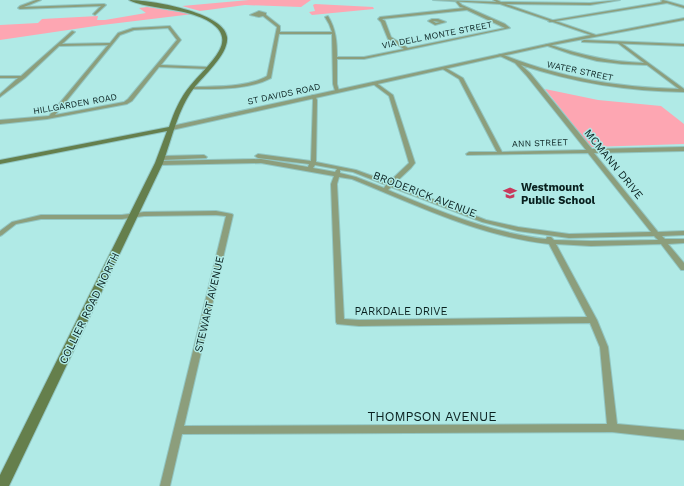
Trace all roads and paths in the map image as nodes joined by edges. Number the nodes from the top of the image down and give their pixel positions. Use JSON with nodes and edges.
{"nodes":[{"id":1,"x":39,"y":0,"type":"edge"},
{"id":2,"x":131,"y":0,"type":"edge"},
{"id":3,"x":435,"y":0,"type":"edge"},
{"id":4,"x":495,"y":0,"type":"edge"},
{"id":5,"x":570,"y":0,"type":"edge"},
{"id":6,"x":618,"y":0,"type":"edge"},
{"id":7,"x":658,"y":0,"type":"edge"},
{"id":8,"x":458,"y":2,"type":"junction"},
{"id":9,"x":667,"y":2,"type":"junction"},
{"id":10,"x":500,"y":3,"type":"junction"},
{"id":11,"x":576,"y":4,"type":"junction"},
{"id":12,"x":684,"y":7,"type":"edge"},
{"id":13,"x":468,"y":9,"type":"junction"},
{"id":14,"x":425,"y":13,"type":"junction"},
{"id":15,"x":95,"y":14,"type":"dead end"},
{"id":16,"x":264,"y":15,"type":"dead end"},
{"id":17,"x":327,"y":17,"type":"dead end"},
{"id":18,"x":684,"y":19,"type":"edge"},
{"id":19,"x":434,"y":20,"type":"dead end"},
{"id":20,"x":550,"y":22,"type":"junction"},
{"id":21,"x":73,"y":32,"type":"dead end"},
{"id":22,"x":278,"y":33,"type":"junction"},
{"id":23,"x":333,"y":33,"type":"junction"},
{"id":24,"x":595,"y":36,"type":"junction"},
{"id":25,"x":571,"y":40,"type":"junction"},
{"id":26,"x":620,"y":43,"type":"junction"},
{"id":27,"x":110,"y":44,"type":"junction"},
{"id":28,"x":58,"y":45,"type":"junction"},
{"id":29,"x":548,"y":45,"type":"junction"},
{"id":30,"x":684,"y":45,"type":"edge"},
{"id":31,"x":407,"y":49,"type":"junction"},
{"id":32,"x":500,"y":55,"type":"junction"},
{"id":33,"x":335,"y":58,"type":"junction"},
{"id":34,"x":517,"y":63,"type":"junction"},
{"id":35,"x":648,"y":64,"type":"junction"},
{"id":36,"x":158,"y":66,"type":"junction"},
{"id":37,"x":208,"y":68,"type":"junction"},
{"id":38,"x":443,"y":68,"type":"junction"},
{"id":39,"x":544,"y":72,"type":"junction"},
{"id":40,"x":528,"y":74,"type":"junction"},
{"id":41,"x":0,"y":77,"type":"edge"},
{"id":42,"x":23,"y":77,"type":"junction"},
{"id":43,"x":375,"y":83,"type":"junction"},
{"id":44,"x":191,"y":88,"type":"junction"},
{"id":45,"x":337,"y":91,"type":"junction"},
{"id":46,"x":684,"y":91,"type":"edge"},
{"id":47,"x":0,"y":96,"type":"edge"},
{"id":48,"x":313,"y":96,"type":"junction"},
{"id":49,"x":51,"y":117,"type":"junction"},
{"id":50,"x":0,"y":122,"type":"edge"},
{"id":51,"x":172,"y":128,"type":"junction"},
{"id":52,"x":684,"y":149,"type":"edge"},
{"id":53,"x":590,"y":151,"type":"junction"},
{"id":54,"x":500,"y":153,"type":"junction"},
{"id":55,"x":469,"y":154,"type":"dead end"},
{"id":56,"x":161,"y":161,"type":"junction"},
{"id":57,"x":0,"y":162,"type":"edge"},
{"id":58,"x":311,"y":166,"type":"junction"},
{"id":59,"x":338,"y":171,"type":"junction"},
{"id":60,"x":390,"y":185,"type":"junction"},
{"id":61,"x":384,"y":190,"type":"junction"},
{"id":62,"x":135,"y":215,"type":"junction"},
{"id":63,"x":684,"y":233,"type":"edge"},
{"id":64,"x":0,"y":234,"type":"edge"},
{"id":65,"x":547,"y":234,"type":"junction"},
{"id":66,"x":656,"y":234,"type":"junction"},
{"id":67,"x":684,"y":240,"type":"edge"},
{"id":68,"x":550,"y":241,"type":"junction"},
{"id":69,"x":662,"y":241,"type":"junction"},
{"id":70,"x":684,"y":268,"type":"edge"},
{"id":71,"x":594,"y":320,"type":"junction"},
{"id":72,"x":612,"y":428,"type":"junction"},
{"id":73,"x":180,"y":430,"type":"junction"},
{"id":74,"x":684,"y":436,"type":"edge"},
{"id":75,"x":2,"y":486,"type":"edge"},
{"id":76,"x":165,"y":486,"type":"edge"}],
"edges":[{"from":1,"to":15,"type":"street"},
{"from":2,"to":37,"type":"main road","name":"COLLIER ROAD NORTH"},
{"from":3,"to":8,"type":"street"},
{"from":4,"to":10,"type":"street"},
{"from":5,"to":11,"type":"street"},
{"from":6,"to":11,"type":"street"},
{"from":7,"to":9,"type":"street"},
{"from":8,"to":10,"type":"street"},
{"from":8,"to":13,"type":"street","name":"VIA DELL MONTE STREET"},
{"from":9,"to":12,"type":"street"},
{"from":9,"to":20,"type":"street"},
{"from":10,"to":11,"type":"street"},
{"from":10,"to":20,"type":"street"},
{"from":13,"to":14,"type":"street"},
{"from":13,"to":31,"type":"street","name":"VIA DELL MONTE STREET"},
{"from":14,"to":19,"type":"street"},
{"from":14,"to":31,"type":"street"},
{"from":16,"to":22,"type":"street"},
{"from":17,"to":23,"type":"street"},
{"from":18,"to":24,"type":"street"},
{"from":20,"to":24,"type":"street"},
{"from":21,"to":28,"type":"street"},
{"from":22,"to":23,"type":"street"},
{"from":22,"to":44,"type":"street"},
{"from":23,"to":33,"type":"street"},
{"from":24,"to":25,"type":"street"},
{"from":25,"to":26,"type":"street"},
{"from":25,"to":29,"type":"street","name":"ST DAVIDS ROAD"},
{"from":26,"to":30,"type":"street"},
{"from":26,"to":35,"type":"street"},
{"from":27,"to":28,"type":"street"},
{"from":27,"to":36,"type":"street","name":"HILLGARDEN ROAD"},
{"from":27,"to":49,"type":"street"},
{"from":28,"to":42,"type":"street"},
{"from":29,"to":32,"type":"street","name":"ST DAVIDS ROAD"},
{"from":29,"to":35,"type":"street"},
{"from":31,"to":33,"type":"street","name":"VIA DELL MONTE STREET"},
{"from":32,"to":34,"type":"street","name":"WATER STREET"},
{"from":32,"to":38,"type":"street","name":"ST DAVIDS ROAD"},
{"from":33,"to":45,"type":"street"},
{"from":34,"to":39,"type":"street","name":"WATER STREET"},
{"from":34,"to":40,"type":"street","name":"MCMANN DRIVE"},
{"from":35,"to":46,"type":"street"},
{"from":36,"to":37,"type":"street"},
{"from":36,"to":49,"type":"street","name":"HILLGARDEN ROAD"},
{"from":37,"to":44,"type":"main road","name":"COLLIER ROAD NORTH"},
{"from":38,"to":43,"type":"street","name":"ST DAVIDS ROAD"},
{"from":38,"to":54,"type":"street"},
{"from":39,"to":40,"type":"street"},
{"from":39,"to":46,"type":"street","name":"WATER STREET"},
{"from":40,"to":53,"type":"street","name":"MCMANN DRIVE"},
{"from":41,"to":42,"type":"street"},
{"from":42,"to":47,"type":"street"},
{"from":43,"to":45,"type":"street","name":"ST DAVIDS ROAD"},
{"from":43,"to":60,"type":"street"},
{"from":44,"to":51,"type":"main road","name":"COLLIER ROAD NORTH"},
{"from":45,"to":48,"type":"street","name":"ST DAVIDS ROAD"},
{"from":48,"to":51,"type":"street","name":"ST DAVIDS ROAD"},
{"from":48,"to":58,"type":"street"},
{"from":49,"to":50,"type":"street","name":"HILLGARDEN ROAD"},
{"from":51,"to":56,"type":"main road","name":"COLLIER ROAD NORTH"},
{"from":51,"to":57,"type":"main road","name":"ST DAVIDS ROAD"},
{"from":52,"to":53,"type":"street","name":"ANN STREET"},
{"from":53,"to":54,"type":"street","name":"ANN STREET"},
{"from":53,"to":66,"type":"street","name":"MCMANN DRIVE"},
{"from":54,"to":55,"type":"street","name":"ANN STREET"},
{"from":56,"to":58,"type":"street","name":"BRODERICK AVENUE"},
{"from":56,"to":62,"type":"main road","name":"COLLIER ROAD NORTH"},
{"from":58,"to":59,"type":"street","name":"BRODERICK AVENUE"},
{"from":59,"to":60,"type":"street","name":"BRODERICK AVENUE"},
{"from":59,"to":61,"type":"street","name":"BRODERICK AVENUE"},
{"from":59,"to":71,"type":"street","name":"PARKDALE DRIVE"},
{"from":60,"to":61,"type":"street"},
{"from":60,"to":65,"type":"street","name":"BRODERICK AVENUE"},
{"from":61,"to":68,"type":"street","name":"BRODERICK AVENUE"},
{"from":62,"to":64,"type":"street"},
{"from":62,"to":73,"type":"street","name":"STEWART AVENUE"},
{"from":62,"to":75,"type":"main road","name":"COLLIER ROAD NORTH"},
{"from":63,"to":66,"type":"street","name":"BRODERICK AVENUE"},
{"from":65,"to":66,"type":"street","name":"BRODERICK AVENUE"},
{"from":65,"to":68,"type":"street"},
{"from":66,"to":69,"type":"street","name":"MCMANN DRIVE"},
{"from":67,"to":69,"type":"street","name":"BRODERICK AVENUE"},
{"from":68,"to":69,"type":"street","name":"BRODERICK AVENUE"},
{"from":68,"to":71,"type":"street"},
{"from":69,"to":70,"type":"street","name":"MCMANN DRIVE"},
{"from":71,"to":72,"type":"street"},
{"from":72,"to":73,"type":"street","name":"THOMPSON AVENUE"},
{"from":72,"to":74,"type":"street","name":"THOMPSON AVENUE"},
{"from":73,"to":76,"type":"street","name":"STEWART AVENUE"}]}
